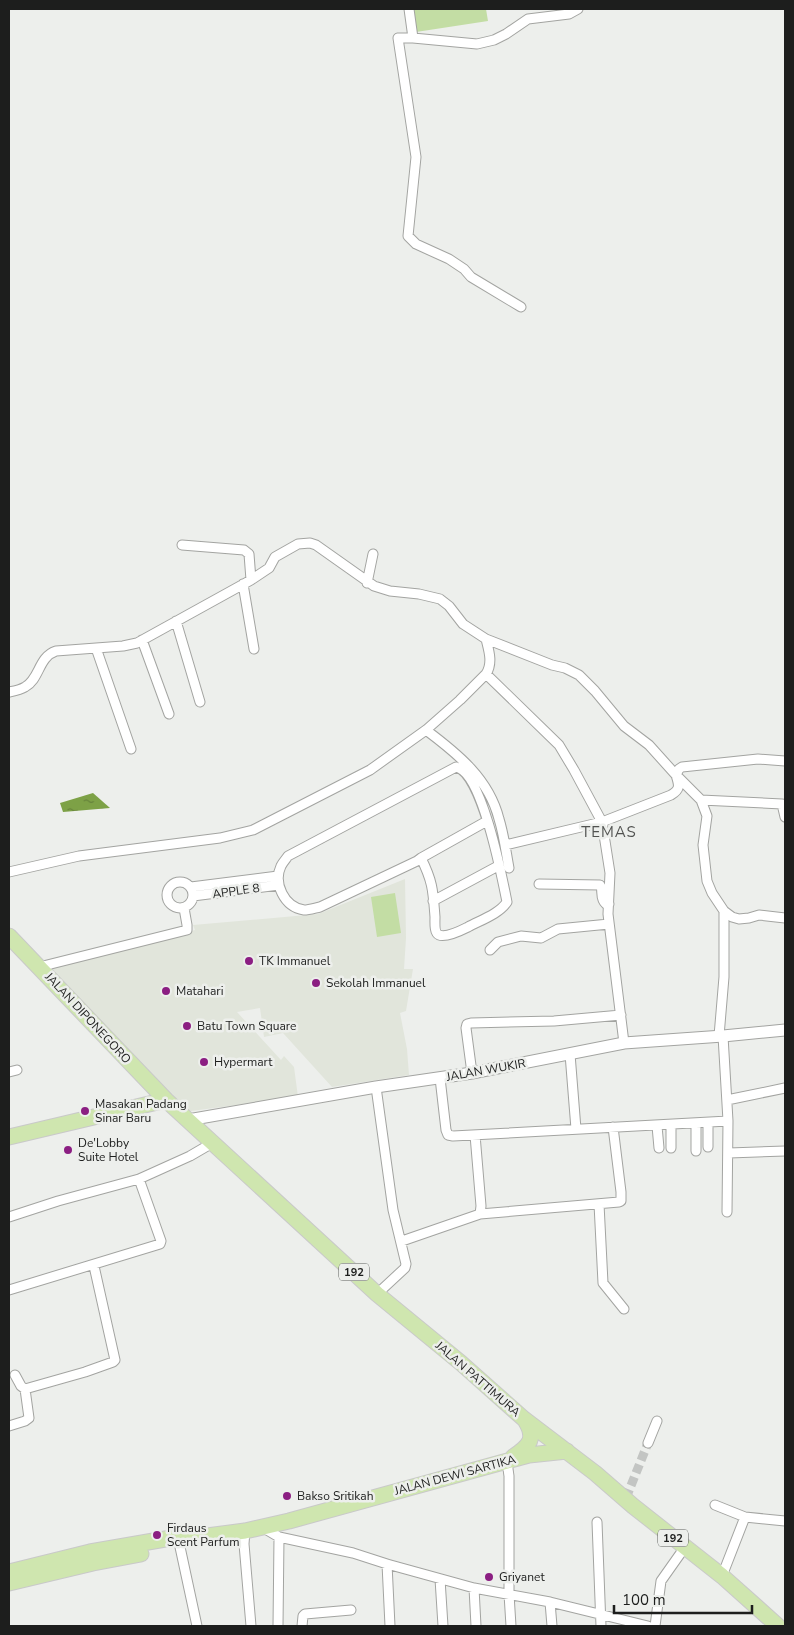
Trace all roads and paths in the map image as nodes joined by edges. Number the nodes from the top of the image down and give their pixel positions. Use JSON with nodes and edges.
{"nodes":[{"id":1,"x":409,"y":9,"type":"edge"},
{"id":2,"x":578,"y":9,"type":"edge"},
{"id":3,"x":409,"y":37,"type":"junction"},
{"id":4,"x":521,"y":306,"type":"dead end"},
{"id":5,"x":182,"y":545,"type":"dead end"},
{"id":6,"x":373,"y":554,"type":"dead end"},
{"id":7,"x":247,"y":582,"type":"junction"},
{"id":8,"x":367,"y":583,"type":"junction"},
{"id":9,"x":176,"y":621,"type":"junction"},
{"id":10,"x":486,"y":639,"type":"junction"},
{"id":11,"x":142,"y":640,"type":"junction"},
{"id":12,"x":96,"y":648,"type":"junction"},
{"id":13,"x":254,"y":649,"type":"dead end"},
{"id":14,"x":486,"y":674,"type":"junction"},
{"id":15,"x":9,"y":692,"type":"edge"},
{"id":16,"x":200,"y":702,"type":"dead end"},
{"id":17,"x":169,"y":714,"type":"dead end"},
{"id":18,"x":426,"y":730,"type":"junction"},
{"id":19,"x":131,"y":749,"type":"dead end"},
{"id":20,"x":785,"y":761,"type":"edge"},
{"id":21,"x":676,"y":775,"type":"junction"},
{"id":22,"x":701,"y":800,"type":"junction"},
{"id":23,"x":785,"y":818,"type":"edge"},
{"id":24,"x":487,"y":820,"type":"junction"},
{"id":25,"x":602,"y":822,"type":"junction"},
{"id":26,"x":505,"y":845,"type":"junction"},
{"id":27,"x":421,"y":858,"type":"junction"},
{"id":28,"x":498,"y":866,"type":"junction"},
{"id":29,"x":509,"y":868,"type":"dead end"},
{"id":30,"x":9,"y":872,"type":"edge"},
{"id":31,"x":278,"y":880,"type":"junction"},
{"id":32,"x":539,"y":884,"type":"dead end"},
{"id":33,"x":191,"y":886,"type":"junction"},
{"id":34,"x":193,"y":896,"type":"junction"},
{"id":35,"x":434,"y":901,"type":"junction"},
{"id":36,"x":609,"y":904,"type":"junction"},
{"id":37,"x":181,"y":908,"type":"junction"},
{"id":38,"x":724,"y":911,"type":"junction"},
{"id":39,"x":785,"y":918,"type":"edge"},
{"id":40,"x":609,"y":924,"type":"junction"},
{"id":41,"x":9,"y":936,"type":"edge"},
{"id":42,"x":490,"y":950,"type":"dead end"},
{"id":43,"x":39,"y":967,"type":"junction"},
{"id":44,"x":620,"y":1015,"type":"junction"},
{"id":45,"x":785,"y":1030,"type":"edge"},
{"id":46,"x":721,"y":1036,"type":"junction"},
{"id":47,"x":624,"y":1043,"type":"junction"},
{"id":48,"x":570,"y":1054,"type":"junction"},
{"id":49,"x":472,"y":1073,"type":"junction"},
{"id":50,"x":440,"y":1078,"type":"junction"},
{"id":51,"x":376,"y":1087,"type":"junction"},
{"id":52,"x":785,"y":1088,"type":"edge"},
{"id":53,"x":166,"y":1100,"type":"junction"},
{"id":54,"x":727,"y":1100,"type":"junction"},
{"id":55,"x":188,"y":1120,"type":"junction"},
{"id":56,"x":728,"y":1121,"type":"junction"},
{"id":57,"x":696,"y":1124,"type":"junction"},
{"id":58,"x":708,"y":1124,"type":"junction"},
{"id":59,"x":671,"y":1125,"type":"junction"},
{"id":60,"x":658,"y":1126,"type":"junction"},
{"id":61,"x":613,"y":1127,"type":"junction"},
{"id":62,"x":576,"y":1130,"type":"junction"},
{"id":63,"x":474,"y":1135,"type":"junction"},
{"id":64,"x":9,"y":1137,"type":"edge"},
{"id":65,"x":214,"y":1142,"type":"junction"},
{"id":66,"x":708,"y":1146,"type":"dead end"},
{"id":67,"x":659,"y":1148,"type":"dead end"},
{"id":68,"x":671,"y":1148,"type":"dead end"},
{"id":69,"x":696,"y":1151,"type":"dead end"},
{"id":70,"x":785,"y":1151,"type":"edge"},
{"id":71,"x":729,"y":1153,"type":"junction"},
{"id":72,"x":139,"y":1179,"type":"junction"},
{"id":73,"x":599,"y":1204,"type":"junction"},
{"id":74,"x":727,"y":1212,"type":"dead end"},
{"id":75,"x":480,"y":1214,"type":"junction"},
{"id":76,"x":9,"y":1218,"type":"edge"},
{"id":77,"x":402,"y":1241,"type":"junction"},
{"id":78,"x":94,"y":1266,"type":"junction"},
{"id":79,"x":9,"y":1290,"type":"edge"},
{"id":80,"x":377,"y":1294,"type":"junction"},
{"id":81,"x":624,"y":1309,"type":"dead end"},
{"id":82,"x":15,"y":1375,"type":"dead end"},
{"id":83,"x":25,"y":1389,"type":"junction"},
{"id":84,"x":524,"y":1419,"type":"junction"},
{"id":85,"x":656,"y":1420,"type":"dead end"},
{"id":86,"x":9,"y":1426,"type":"edge"},
{"id":87,"x":648,"y":1443,"type":"tunnel mouth"},
{"id":88,"x":567,"y":1451,"type":"junction"},
{"id":89,"x":507,"y":1462,"type":"junction"},
{"id":90,"x":715,"y":1505,"type":"dead end"},
{"id":91,"x":745,"y":1517,"type":"junction"},
{"id":92,"x":785,"y":1521,"type":"edge"},
{"id":93,"x":596,"y":1522,"type":"dead end"},
{"id":94,"x":262,"y":1527,"type":"junction"},
{"id":95,"x":245,"y":1531,"type":"junction"},
{"id":96,"x":199,"y":1537,"type":"junction"},
{"id":97,"x":279,"y":1537,"type":"junction"},
{"id":98,"x":180,"y":1547,"type":"junction"},
{"id":99,"x":685,"y":1547,"type":"junction"},
{"id":100,"x":92,"y":1557,"type":"junction"},
{"id":101,"x":387,"y":1564,"type":"junction"},
{"id":102,"x":9,"y":1572,"type":"edge"},
{"id":103,"x":722,"y":1576,"type":"junction"},
{"id":104,"x":440,"y":1579,"type":"junction"},
{"id":105,"x":9,"y":1583,"type":"edge"},
{"id":106,"x":474,"y":1588,"type":"junction"},
{"id":107,"x":509,"y":1594,"type":"junction"},
{"id":108,"x":550,"y":1602,"type":"junction"},
{"id":109,"x":350,"y":1610,"type":"dead end"},
{"id":110,"x":599,"y":1614,"type":"junction"},
{"id":111,"x":197,"y":1626,"type":"edge"},
{"id":112,"x":251,"y":1626,"type":"edge"},
{"id":113,"x":278,"y":1626,"type":"edge"},
{"id":114,"x":302,"y":1626,"type":"edge"},
{"id":115,"x":390,"y":1626,"type":"edge"},
{"id":116,"x":443,"y":1626,"type":"edge"},
{"id":117,"x":476,"y":1626,"type":"edge"},
{"id":118,"x":511,"y":1626,"type":"edge"},
{"id":119,"x":552,"y":1626,"type":"edge"},
{"id":120,"x":601,"y":1626,"type":"edge"},
{"id":121,"x":648,"y":1626,"type":"edge"},
{"id":122,"x":655,"y":1626,"type":"edge"},
{"id":123,"x":778,"y":1626,"type":"edge"}],
"edges":[{"from":1,"to":3,"type":"street"},
{"from":2,"to":3,"type":"street"},
{"from":3,"to":4,"type":"street"},
{"from":5,"to":7,"type":"street"},
{"from":6,"to":8,"type":"street"},
{"from":7,"to":8,"type":"street"},
{"from":7,"to":9,"type":"street"},
{"from":7,"to":13,"type":"street"},
{"from":8,"to":10,"type":"street"},
{"from":9,"to":11,"type":"street"},
{"from":9,"to":16,"type":"street"},
{"from":10,"to":14,"type":"street"},
{"from":10,"to":21,"type":"street"},
{"from":11,"to":12,"type":"street"},
{"from":11,"to":17,"type":"street"},
{"from":12,"to":15,"type":"street"},
{"from":12,"to":19,"type":"street"},
{"from":14,"to":18,"type":"street"},
{"from":14,"to":25,"type":"street"},
{"from":18,"to":26,"type":"street"},
{"from":18,"to":30,"type":"street"},
{"from":20,"to":21,"type":"street"},
{"from":21,"to":22,"type":"street"},
{"from":21,"to":25,"type":"street"},
{"from":22,"to":23,"type":"street"},
{"from":22,"to":38,"type":"street"},
{"from":24,"to":27,"type":"street"},
{"from":24,"to":28,"type":"street"},
{"from":24,"to":31,"type":"street"},
{"from":25,"to":26,"type":"street"},
{"from":25,"to":36,"type":"street"},
{"from":26,"to":29,"type":"street"},
{"from":27,"to":31,"type":"street"},
{"from":27,"to":35,"type":"street"},
{"from":28,"to":35,"type":"street"},
{"from":28,"to":35,"type":"street"},
{"from":31,"to":33,"type":"street"},
{"from":31,"to":34,"type":"street","name":"APPLE 8"},
{"from":32,"to":36,"type":"street"},
{"from":33,"to":34,"type":"street"},
{"from":33,"to":37,"type":"street"},
{"from":34,"to":37,"type":"street"},
{"from":36,"to":40,"type":"street"},
{"from":37,"to":43,"type":"street"},
{"from":38,"to":39,"type":"street"},
{"from":38,"to":46,"type":"street"},
{"from":40,"to":42,"type":"street"},
{"from":40,"to":44,"type":"street"},
{"from":41,"to":43,"type":"main road","name":"JALAN DIPONEGORO","number":"192"},
{"from":43,"to":53,"type":"main road","name":"JALAN DIPONEGORO","number":"192"},
{"from":44,"to":47,"type":"street"},
{"from":44,"to":49,"type":"street"},
{"from":45,"to":46,"type":"street","name":"JALAN WUKIR"},
{"from":46,"to":47,"type":"street","name":"JALAN WUKIR"},
{"from":46,"to":54,"type":"street"},
{"from":47,"to":48,"type":"street","name":"JALAN WUKIR"},
{"from":48,"to":49,"type":"street","name":"JALAN WUKIR"},
{"from":48,"to":62,"type":"street"},
{"from":49,"to":50,"type":"street","name":"JALAN WUKIR"},
{"from":50,"to":51,"type":"street","name":"JALAN WUKIR"},
{"from":50,"to":63,"type":"street"},
{"from":51,"to":55,"type":"street","name":"JALAN WUKIR"},
{"from":51,"to":77,"type":"street"},
{"from":52,"to":54,"type":"street"},
{"from":53,"to":55,"type":"main road","number":"192"},
{"from":53,"to":64,"type":"main road"},
{"from":54,"to":56,"type":"street"},
{"from":55,"to":65,"type":"main road","name":"JALAN PATTIMURA","number":"192"},
{"from":56,"to":58,"type":"street"},
{"from":56,"to":71,"type":"street"},
{"from":57,"to":58,"type":"street"},
{"from":57,"to":59,"type":"street"},
{"from":57,"to":69,"type":"street"},
{"from":58,"to":66,"type":"street"},
{"from":59,"to":60,"type":"street"},
{"from":59,"to":68,"type":"street"},
{"from":60,"to":61,"type":"street"},
{"from":60,"to":67,"type":"street"},
{"from":61,"to":62,"type":"street"},
{"from":61,"to":73,"type":"street"},
{"from":62,"to":63,"type":"street"},
{"from":63,"to":75,"type":"street"},
{"from":65,"to":72,"type":"street"},
{"from":65,"to":80,"type":"main road","name":"JALAN PATTIMURA","number":"192"},
{"from":70,"to":71,"type":"street"},
{"from":71,"to":74,"type":"street"},
{"from":72,"to":76,"type":"street"},
{"from":72,"to":78,"type":"street"},
{"from":73,"to":75,"type":"street"},
{"from":73,"to":81,"type":"street"},
{"from":75,"to":77,"type":"street"},
{"from":77,"to":80,"type":"street"},
{"from":78,"to":79,"type":"street"},
{"from":78,"to":83,"type":"street"},
{"from":80,"to":84,"type":"main road","name":"JALAN PATTIMURA","number":"192"},
{"from":82,"to":83,"type":"street"},
{"from":83,"to":86,"type":"street"},
{"from":84,"to":88,"type":"main road","name":"JALAN PATTIMURA","number":"192"},
{"from":84,"to":89,"type":"main road"},
{"from":85,"to":87,"type":"street"},
{"from":88,"to":89,"type":"main road","name":"JALAN DEWI SARTIKA"},
{"from":88,"to":99,"type":"main road","name":"JALAN PATTIMURA","number":"192"},
{"from":89,"to":94,"type":"main road","name":"JALAN DEWI SARTIKA"},
{"from":89,"to":107,"type":"street"},
{"from":90,"to":91,"type":"street"},
{"from":91,"to":92,"type":"street"},
{"from":91,"to":103,"type":"street"},
{"from":93,"to":110,"type":"street"},
{"from":94,"to":95,"type":"main road","name":"JALAN DEWI SARTIKA"},
{"from":94,"to":97,"type":"street"},
{"from":95,"to":96,"type":"main road","name":"JALAN DEWI SARTIKA"},
{"from":95,"to":112,"type":"street"},
{"from":96,"to":98,"type":"main road","name":"JALAN DEWI SARTIKA"},
{"from":96,"to":100,"type":"main road","name":"JALAN DEWI SARTIKA"},
{"from":97,"to":101,"type":"street"},
{"from":97,"to":113,"type":"street"},
{"from":98,"to":100,"type":"main road","name":"JALAN DEWI SARTIKA"},
{"from":98,"to":111,"type":"street"},
{"from":99,"to":103,"type":"main road","name":"JALAN PATTIMURA","number":"192"},
{"from":99,"to":122,"type":"street"},
{"from":100,"to":102,"type":"main road","name":"JALAN DEWI SARTIKA"},
{"from":100,"to":105,"type":"main road","name":"JALAN DEWI SARTIKA"},
{"from":101,"to":104,"type":"street"},
{"from":101,"to":115,"type":"street"},
{"from":103,"to":123,"type":"main road","name":"JALAN PATTIMURA","number":"192"},
{"from":104,"to":106,"type":"street"},
{"from":104,"to":116,"type":"street"},
{"from":106,"to":107,"type":"street"},
{"from":106,"to":117,"type":"street"},
{"from":107,"to":108,"type":"street"},
{"from":107,"to":118,"type":"street"},
{"from":108,"to":110,"type":"street"},
{"from":108,"to":119,"type":"street"},
{"from":109,"to":114,"type":"street"},
{"from":110,"to":120,"type":"street"},
{"from":110,"to":121,"type":"street"}]}
